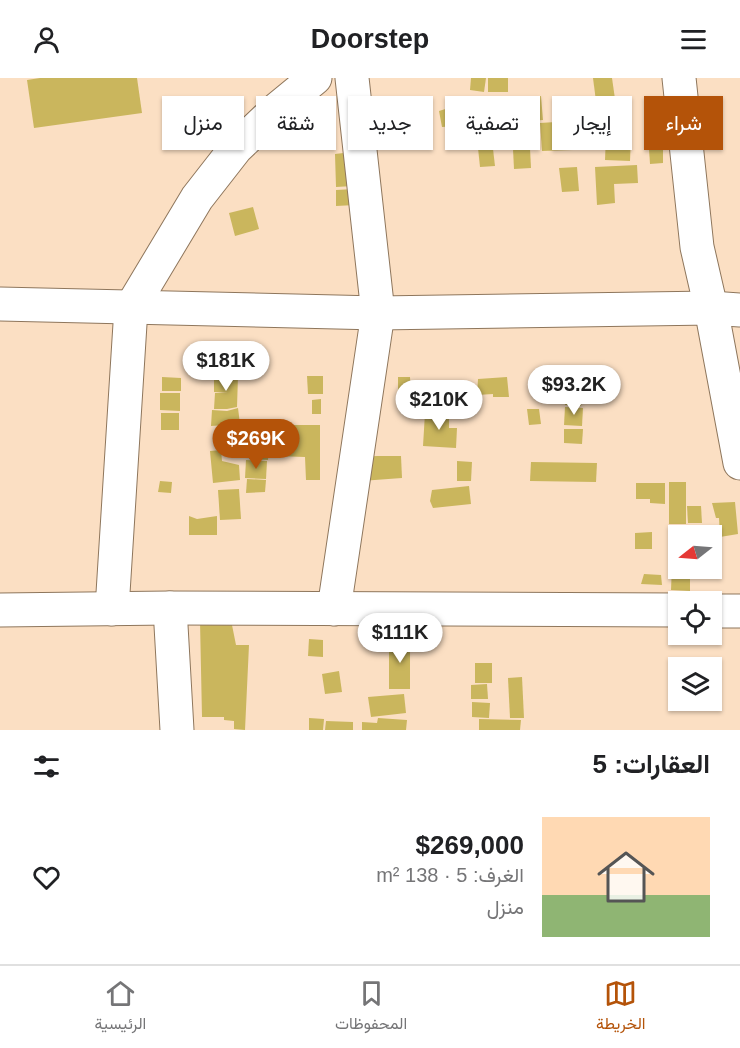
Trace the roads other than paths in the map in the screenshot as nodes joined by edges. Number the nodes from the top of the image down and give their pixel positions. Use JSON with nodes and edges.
{"nodes":[{"id":1,"x":315,"y":78,"type":"edge"},
{"id":2,"x":352,"y":78,"type":"edge"},
{"id":3,"x":679,"y":78,"type":"edge"},
{"id":4,"x":0,"y":304,"type":"edge"},
{"id":5,"x":131,"y":308,"type":"junction"},
{"id":6,"x":725,"y":309,"type":"edge"},
{"id":7,"x":378,"y":313,"type":"junction"},
{"id":8,"x":740,"y":463,"type":"edge"},
{"id":9,"x":170,"y":608,"type":"junction"},
{"id":10,"x":112,"y":609,"type":"junction"},
{"id":11,"x":334,"y":609,"type":"junction"},
{"id":12,"x":0,"y":610,"type":"edge"},
{"id":13,"x":668,"y":610,"type":"edge"},
{"id":14,"x":722,"y":610,"type":"edge"},
{"id":15,"x":740,"y":611,"type":"edge"},
{"id":16,"x":177,"y":730,"type":"edge"}],
"edges":[{"from":1,"to":5,"type":"street"},
{"from":2,"to":7,"type":"street"},
{"from":3,"to":6,"type":"street"},
{"from":4,"to":5,"type":"street"},
{"from":5,"to":7,"type":"street"},
{"from":5,"to":10,"type":"street"},
{"from":6,"to":7,"type":"street"},
{"from":6,"to":8,"type":"street"},
{"from":7,"to":11,"type":"street"},
{"from":9,"to":10,"type":"street"},
{"from":9,"to":11,"type":"street"},
{"from":9,"to":16,"type":"street"},
{"from":10,"to":12,"type":"street"},
{"from":11,"to":13,"type":"street"},
{"from":14,"to":15,"type":"street"}]}
